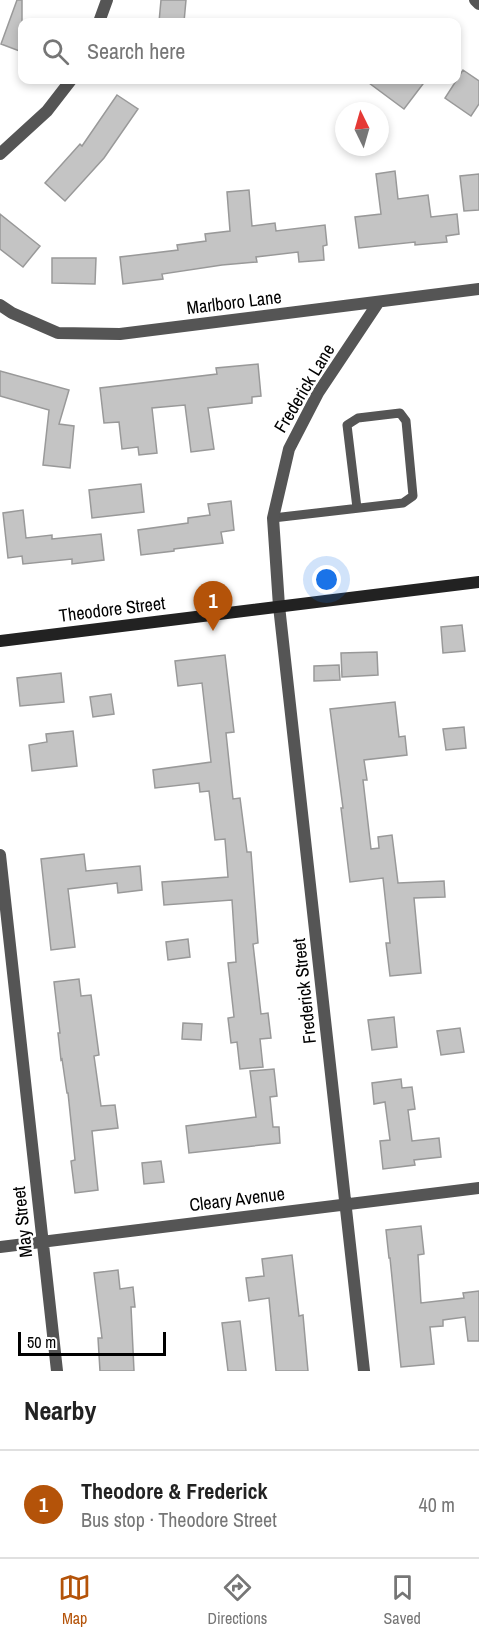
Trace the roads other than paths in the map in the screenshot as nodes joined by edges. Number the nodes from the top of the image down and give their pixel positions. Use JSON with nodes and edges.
{"nodes":[{"id":1,"x":107,"y":0,"type":"edge"},
{"id":2,"x":475,"y":0,"type":"edge"},
{"id":3,"x":479,"y":4,"type":"edge"},
{"id":4,"x":100,"y":18,"type":"edge"},
{"id":5,"x":68,"y":84,"type":"edge"},
{"id":6,"x":0,"y":154,"type":"edge"},
{"id":7,"x":479,"y":289,"type":"edge"},
{"id":8,"x":378,"y":303,"type":"junction"},
{"id":9,"x":0,"y":305,"type":"edge"},
{"id":10,"x":357,"y":508,"type":"junction"},
{"id":11,"x":273,"y":518,"type":"junction"},
{"id":12,"x":479,"y":582,"type":"edge"},
{"id":13,"x":279,"y":606,"type":"junction"},
{"id":14,"x":0,"y":641,"type":"edge"},
{"id":15,"x":0,"y":855,"type":"edge"},
{"id":16,"x":479,"y":1188,"type":"edge"},
{"id":17,"x":347,"y":1203,"type":"junction"},
{"id":18,"x":42,"y":1242,"type":"junction"},
{"id":19,"x":0,"y":1247,"type":"edge"},
{"id":20,"x":57,"y":1371,"type":"edge"},
{"id":21,"x":364,"y":1371,"type":"edge"}],
"edges":[{"from":1,"to":4,"type":"street"},
{"from":2,"to":3,"type":"street"},
{"from":5,"to":6,"type":"street"},
{"from":7,"to":8,"type":"street","name":"Marlboro Lane"},
{"from":8,"to":9,"type":"street","name":"Marlboro Lane"},
{"from":8,"to":11,"type":"street","name":"Frederick Lane"},
{"from":10,"to":10,"type":"lane"},
{"from":10,"to":11,"type":"lane"},
{"from":11,"to":13,"type":"street","name":"Frederick Lane"},
{"from":12,"to":13,"type":"main road","name":"Theodore Street"},
{"from":13,"to":14,"type":"main road","name":"Theodore Street"},
{"from":13,"to":17,"type":"street","name":"Frederick Street"},
{"from":15,"to":18,"type":"street","name":"May Street"},
{"from":16,"to":17,"type":"street","name":"Cleary Avenue"},
{"from":17,"to":18,"type":"street","name":"Cleary Avenue"},
{"from":17,"to":21,"type":"street","name":"Frederick Street"},
{"from":18,"to":19,"type":"street","name":"Cleary Avenue"},
{"from":18,"to":20,"type":"street","name":"May Street"}]}
